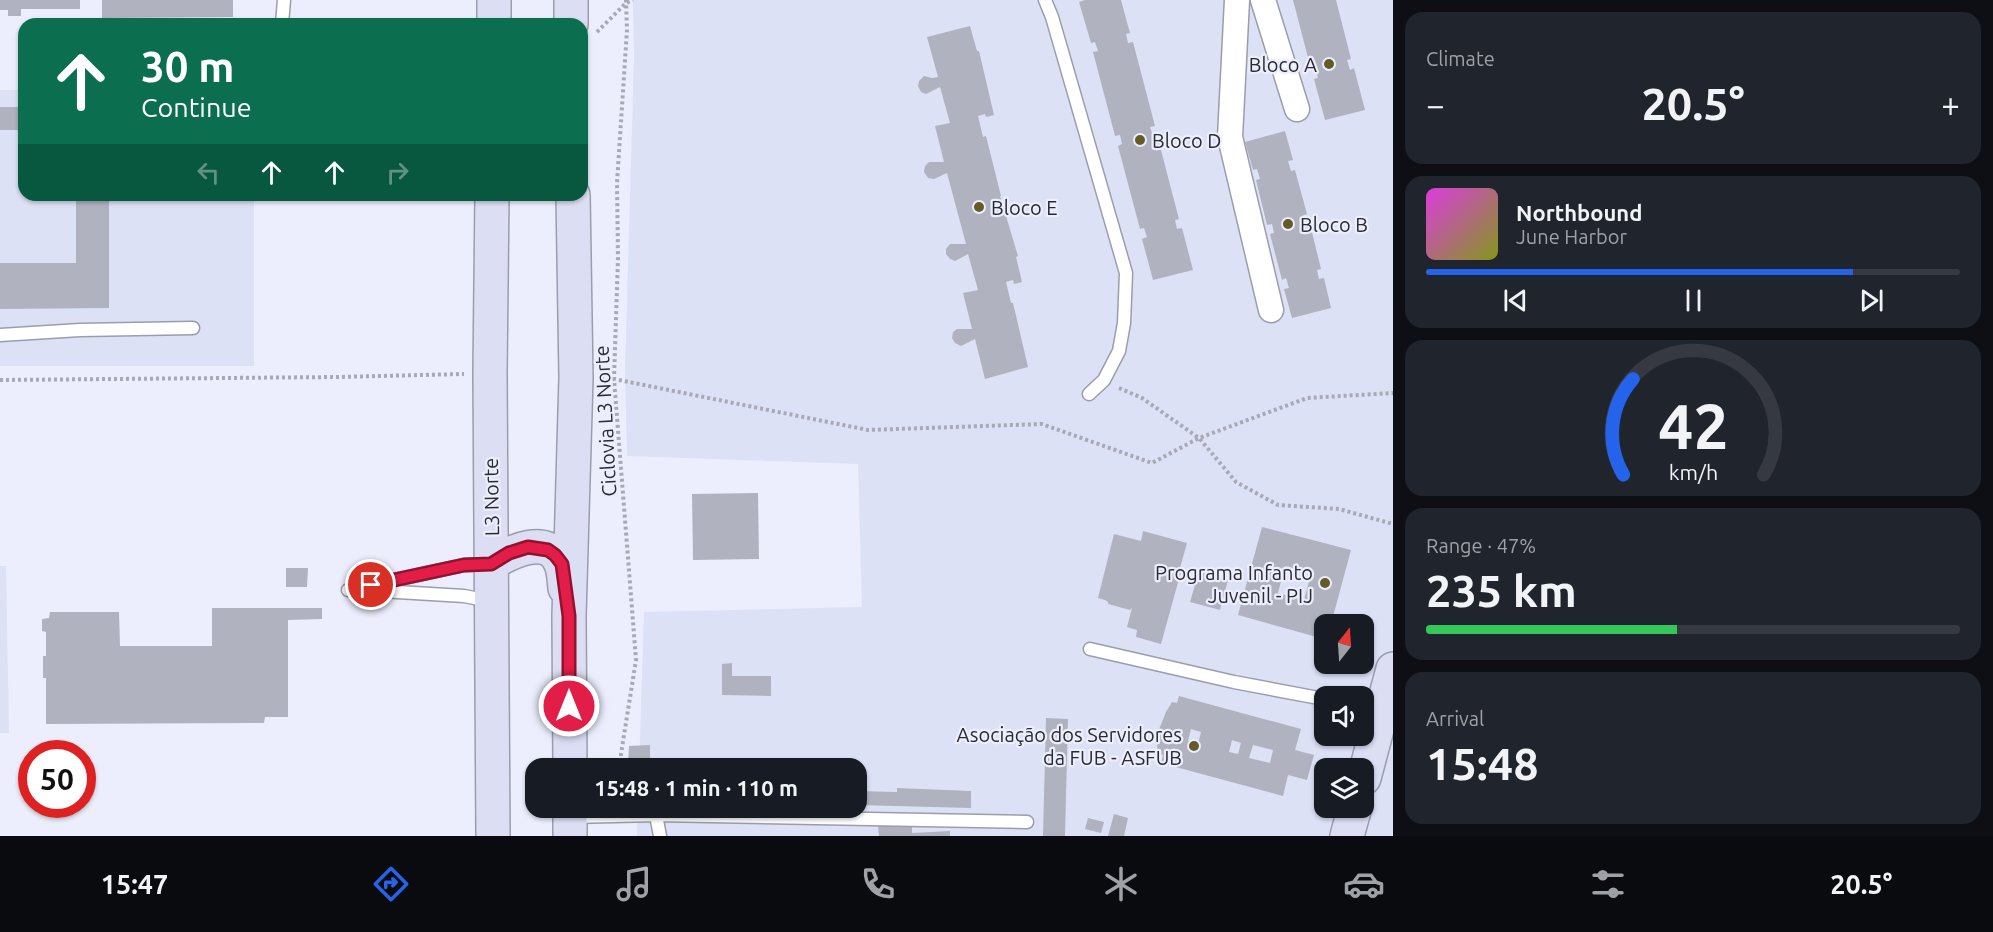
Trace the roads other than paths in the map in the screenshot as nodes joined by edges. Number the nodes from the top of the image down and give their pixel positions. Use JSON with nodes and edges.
{"nodes":[{"id":1,"x":284,"y":0,"type":"edge"},
{"id":2,"x":494,"y":0,"type":"edge"},
{"id":3,"x":571,"y":0,"type":"edge"},
{"id":4,"x":1045,"y":0,"type":"edge"},
{"id":5,"x":1237,"y":0,"type":"edge"},
{"id":6,"x":1263,"y":0,"type":"edge"},
{"id":7,"x":282,"y":18,"type":"edge"},
{"id":8,"x":494,"y":18,"type":"edge"},
{"id":9,"x":576,"y":18,"type":"edge"},
{"id":10,"x":1297,"y":109,"type":"dead end"},
{"id":11,"x":492,"y":201,"type":"edge"},
{"id":12,"x":573,"y":201,"type":"edge"},
{"id":13,"x":1271,"y":310,"type":"dead end"},
{"id":14,"x":193,"y":328,"type":"dead end"},
{"id":15,"x":0,"y":335,"type":"edge"},
{"id":16,"x":1089,"y":394,"type":"dead end"},
{"id":17,"x":491,"y":564,"type":"junction"},
{"id":18,"x":492,"y":601,"type":"junction"},
{"id":19,"x":569,"y":616,"type":"junction"},
{"id":20,"x":1090,"y":649,"type":"dead end"},
{"id":21,"x":1393,"y":669,"type":"edge"},
{"id":22,"x":1314,"y":697,"type":"edge"},
{"id":23,"x":570,"y":758,"type":"edge"},
{"id":24,"x":1368,"y":758,"type":"edge"},
{"id":25,"x":604,"y":818,"type":"edge"},
{"id":26,"x":657,"y":818,"type":"edge"},
{"id":27,"x":815,"y":818,"type":"edge"},
{"id":28,"x":1352,"y":818,"type":"edge"},
{"id":29,"x":570,"y":820,"type":"edge"},
{"id":30,"x":1027,"y":822,"type":"dead end"},
{"id":31,"x":493,"y":836,"type":"edge"},
{"id":32,"x":660,"y":836,"type":"edge"},
{"id":33,"x":1347,"y":836,"type":"edge"}],
"edges":[{"from":1,"to":7,"type":"lane"},
{"from":2,"to":8,"type":"main road"},
{"from":3,"to":9,"type":"main road"},
{"from":4,"to":16,"type":"lane"},
{"from":5,"to":13,"type":"street"},
{"from":6,"to":10,"type":"street"},
{"from":11,"to":17,"type":"main road","name":"L3 Norte"},
{"from":12,"to":19,"type":"main road"},
{"from":14,"to":15,"type":"lane"},
{"from":17,"to":18,"type":"main road","name":"L3 Norte"},
{"from":17,"to":18,"type":"lane"},
{"from":17,"to":19,"type":"main road"},
{"from":18,"to":31,"type":"main road","name":"L3 Norte"},
{"from":19,"to":23,"type":"main road"},
{"from":20,"to":22,"type":"lane"},
{"from":21,"to":24,"type":"main road"},
{"from":25,"to":29,"type":"lane"},
{"from":26,"to":32,"type":"lane"},
{"from":27,"to":30,"type":"lane"},
{"from":28,"to":33,"type":"main road"}]}
